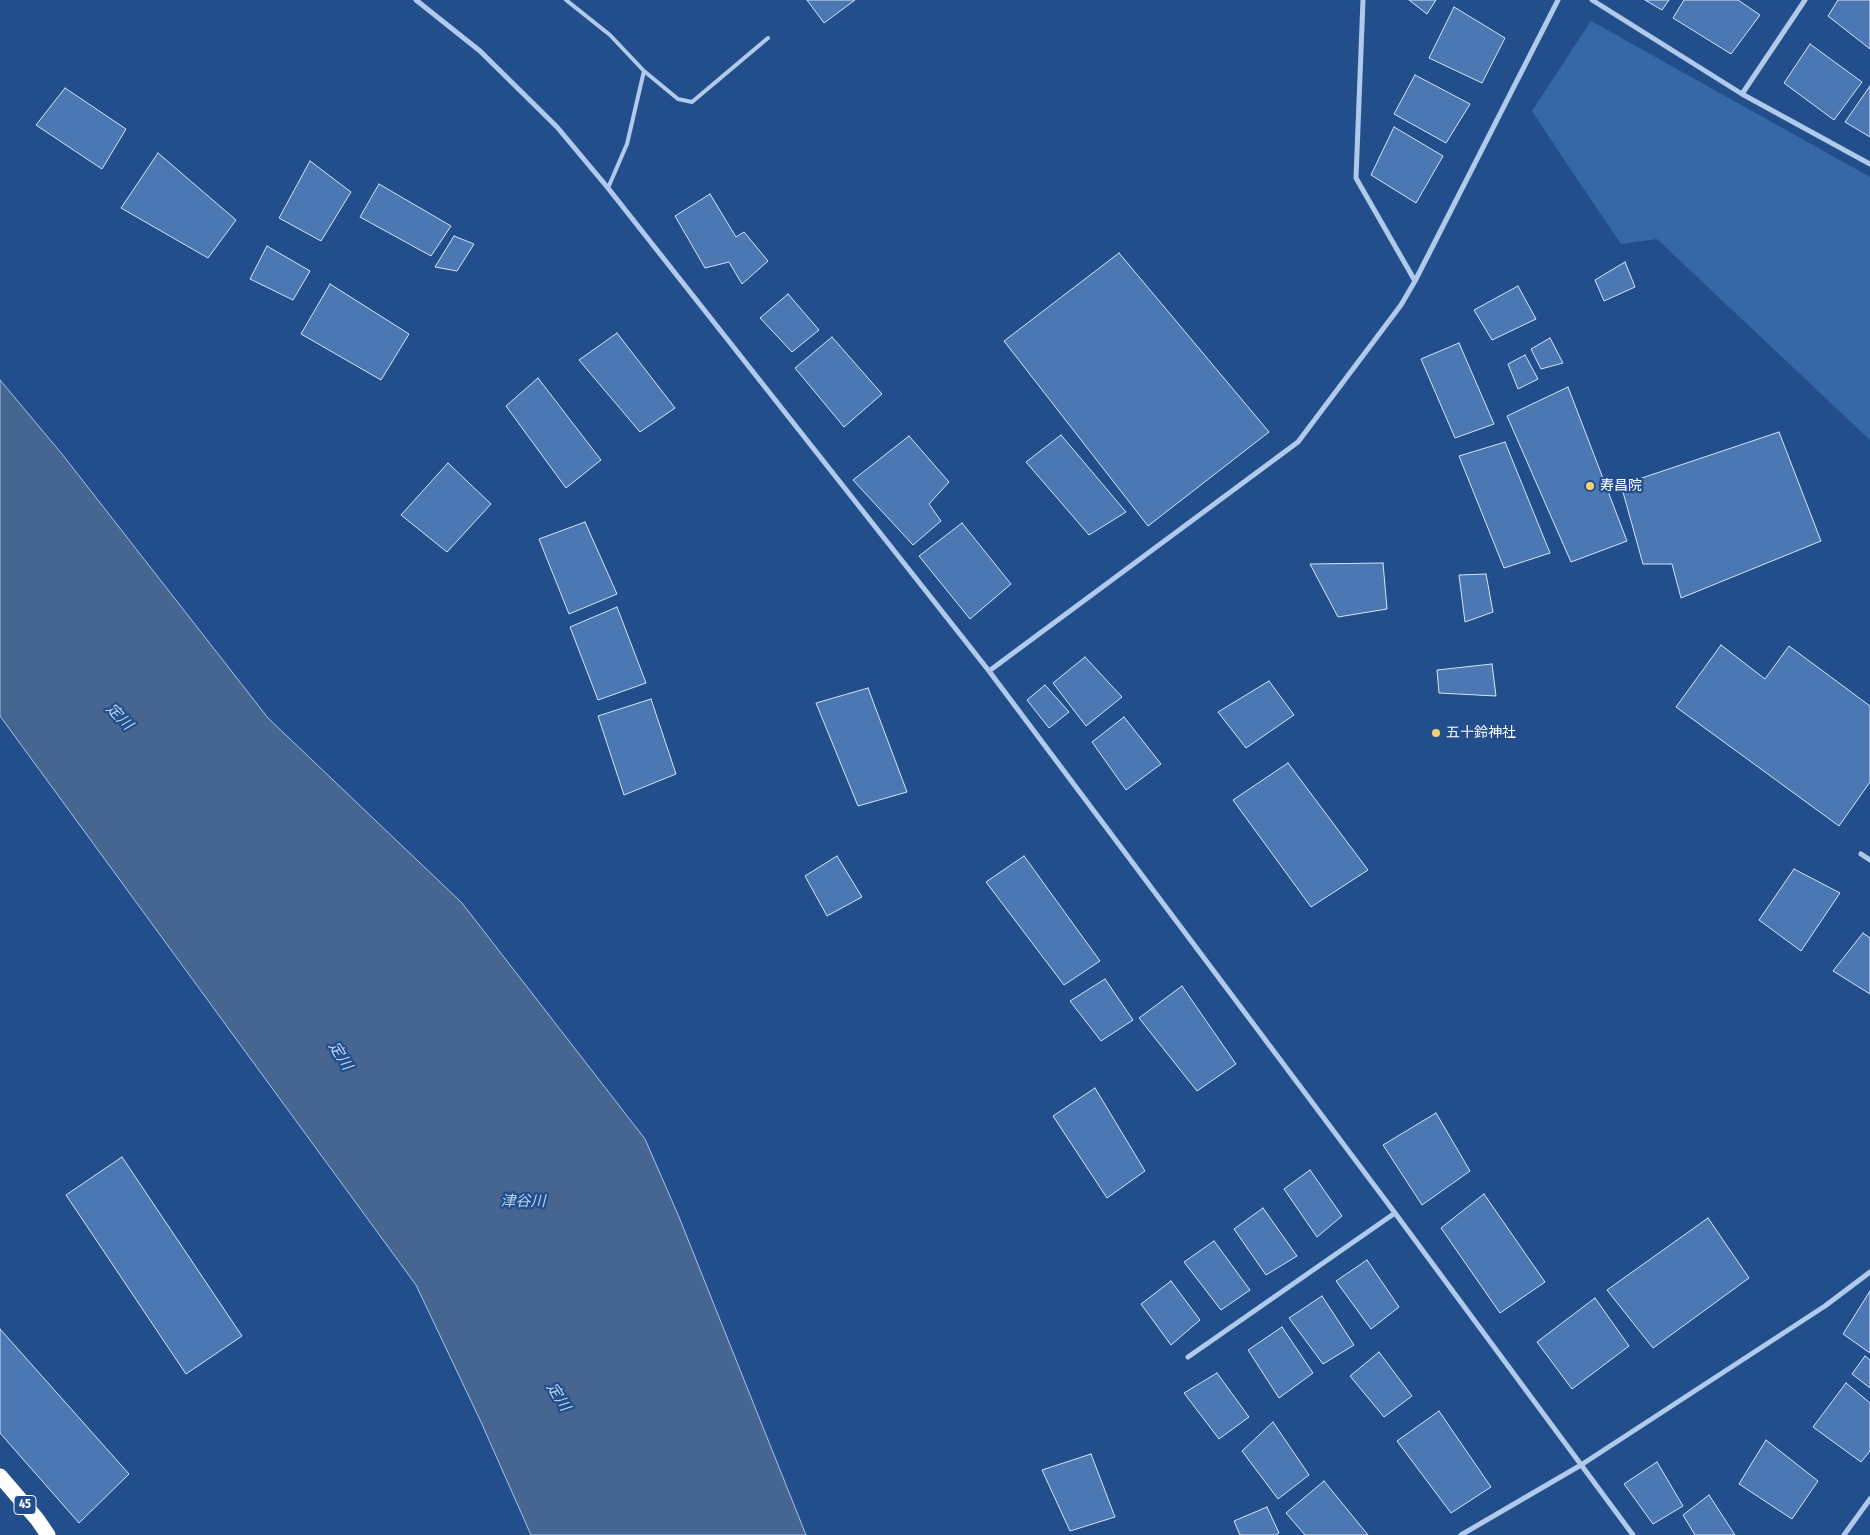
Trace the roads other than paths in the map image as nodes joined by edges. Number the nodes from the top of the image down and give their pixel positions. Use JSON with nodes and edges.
{"nodes":[{"id":1,"x":416,"y":0,"type":"edge"},
{"id":2,"x":566,"y":0,"type":"edge"},
{"id":3,"x":1362,"y":0,"type":"edge"},
{"id":4,"x":1558,"y":0,"type":"edge"},
{"id":5,"x":1592,"y":0,"type":"edge"},
{"id":6,"x":1805,"y":0,"type":"edge"},
{"id":7,"x":768,"y":38,"type":"dead end"},
{"id":8,"x":644,"y":71,"type":"junction"},
{"id":9,"x":1742,"y":94,"type":"junction"},
{"id":10,"x":1870,"y":164,"type":"edge"},
{"id":11,"x":608,"y":188,"type":"junction"},
{"id":12,"x":1415,"y":281,"type":"junction"},
{"id":13,"x":989,"y":671,"type":"junction"},
{"id":14,"x":1861,"y":854,"type":"dead end"},
{"id":15,"x":1870,"y":860,"type":"edge"},
{"id":16,"x":1395,"y":1213,"type":"junction"},
{"id":17,"x":1870,"y":1272,"type":"edge"},
{"id":18,"x":1188,"y":1357,"type":"dead end"},
{"id":19,"x":1581,"y":1465,"type":"junction"},
{"id":20,"x":0,"y":1476,"type":"edge"},
{"id":21,"x":1870,"y":1499,"type":"edge"},
{"id":22,"x":48,"y":1535,"type":"edge"},
{"id":23,"x":1461,"y":1535,"type":"edge"},
{"id":24,"x":1633,"y":1535,"type":"edge"},
{"id":25,"x":1844,"y":1535,"type":"edge"}],
"edges":[{"from":1,"to":11,"type":"street"},
{"from":2,"to":8,"type":"lane"},
{"from":3,"to":12,"type":"street"},
{"from":4,"to":12,"type":"street"},
{"from":5,"to":9,"type":"street"},
{"from":6,"to":9,"type":"street"},
{"from":7,"to":8,"type":"lane"},
{"from":8,"to":11,"type":"lane"},
{"from":9,"to":10,"type":"street"},
{"from":11,"to":13,"type":"street"},
{"from":12,"to":13,"type":"street"},
{"from":13,"to":16,"type":"street"},
{"from":14,"to":15,"type":"street"},
{"from":16,"to":18,"type":"street"},
{"from":16,"to":19,"type":"street"},
{"from":17,"to":19,"type":"street"},
{"from":19,"to":23,"type":"street"},
{"from":19,"to":24,"type":"street"},
{"from":20,"to":22,"type":"highway","number":"45"},
{"from":21,"to":25,"type":"street"}]}
